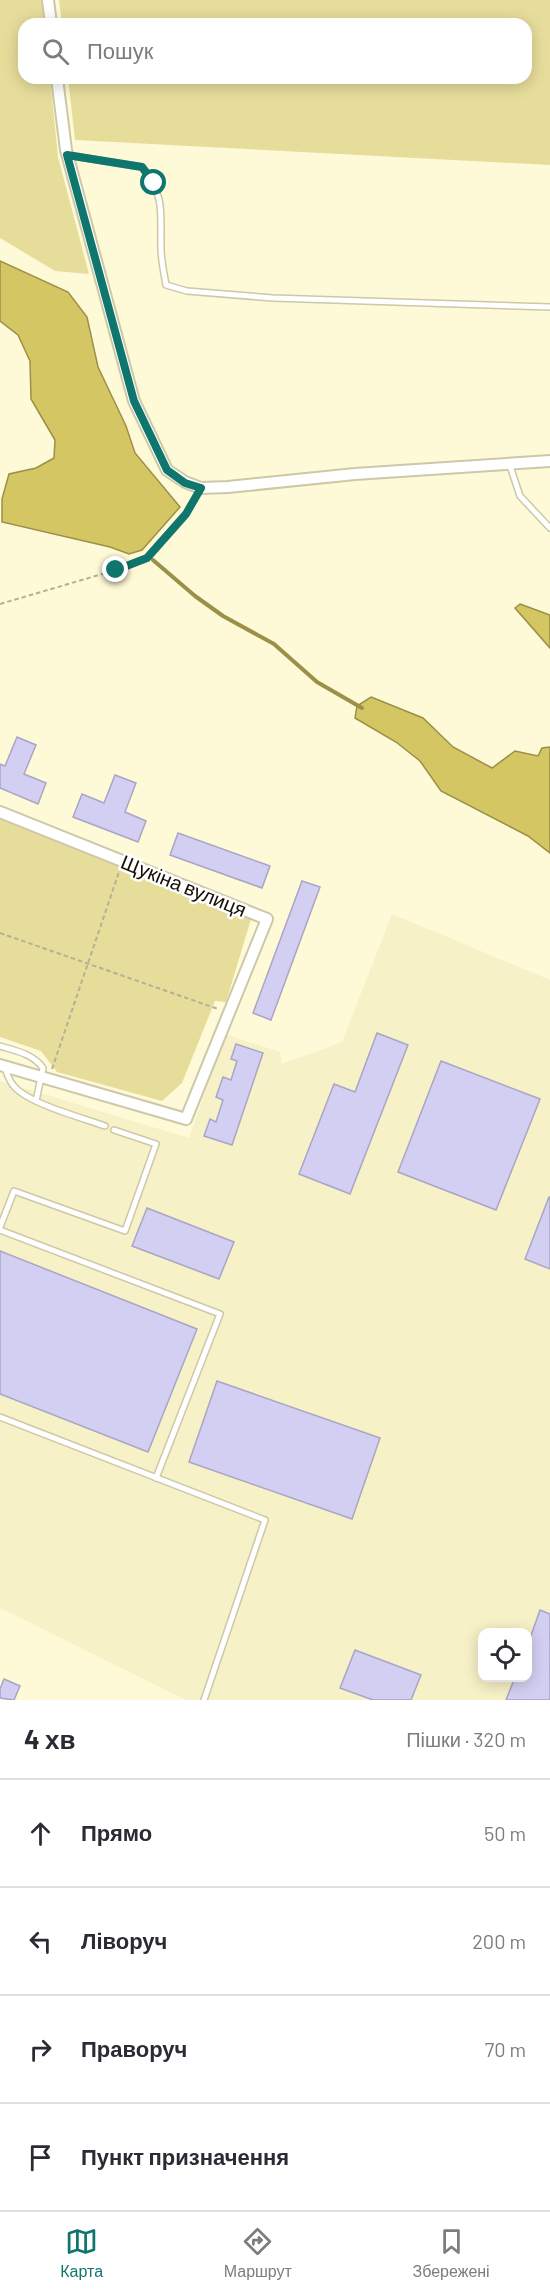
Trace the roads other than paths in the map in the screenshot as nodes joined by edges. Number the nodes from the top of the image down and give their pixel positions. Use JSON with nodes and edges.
{"nodes":[{"id":1,"x":48,"y":0,"type":"edge"},
{"id":2,"x":50,"y":18,"type":"edge"},
{"id":3,"x":58,"y":84,"type":"edge"},
{"id":4,"x":67,"y":155,"type":"junction"},
{"id":5,"x":550,"y":307,"type":"edge"},
{"id":6,"x":550,"y":461,"type":"edge"},
{"id":7,"x":509,"y":464,"type":"junction"},
{"id":8,"x":550,"y":528,"type":"edge"},
{"id":9,"x":0,"y":812,"type":"edge"},
{"id":10,"x":0,"y":1046,"type":"edge"},
{"id":11,"x":2,"y":1066,"type":"edge"},
{"id":12,"x":46,"y":1079,"type":"junction"},
{"id":13,"x":36,"y":1101,"type":"junction"},
{"id":14,"x":105,"y":1126,"type":"dead end"},
{"id":15,"x":114,"y":1130,"type":"dead end"},
{"id":16,"x":0,"y":1229,"type":"edge"},
{"id":17,"x":0,"y":1417,"type":"edge"},
{"id":18,"x":156,"y":1478,"type":"junction"},
{"id":19,"x":204,"y":1700,"type":"edge"}],
"edges":[{"from":1,"to":2,"type":"street"},
{"from":3,"to":4,"type":"street"},
{"from":4,"to":5,"type":"lane"},
{"from":4,"to":7,"type":"street"},
{"from":6,"to":7,"type":"street"},
{"from":7,"to":8,"type":"lane"},
{"from":9,"to":12,"type":"street","name":"Щукіна вулиця"},
{"from":10,"to":12,"type":"lane"},
{"from":11,"to":12,"type":"street"},
{"from":11,"to":13,"type":"lane"},
{"from":12,"to":13,"type":"lane"},
{"from":13,"to":14,"type":"lane"},
{"from":15,"to":16,"type":"lane"},
{"from":16,"to":18,"type":"lane"},
{"from":17,"to":18,"type":"lane"},
{"from":18,"to":19,"type":"lane"}]}
